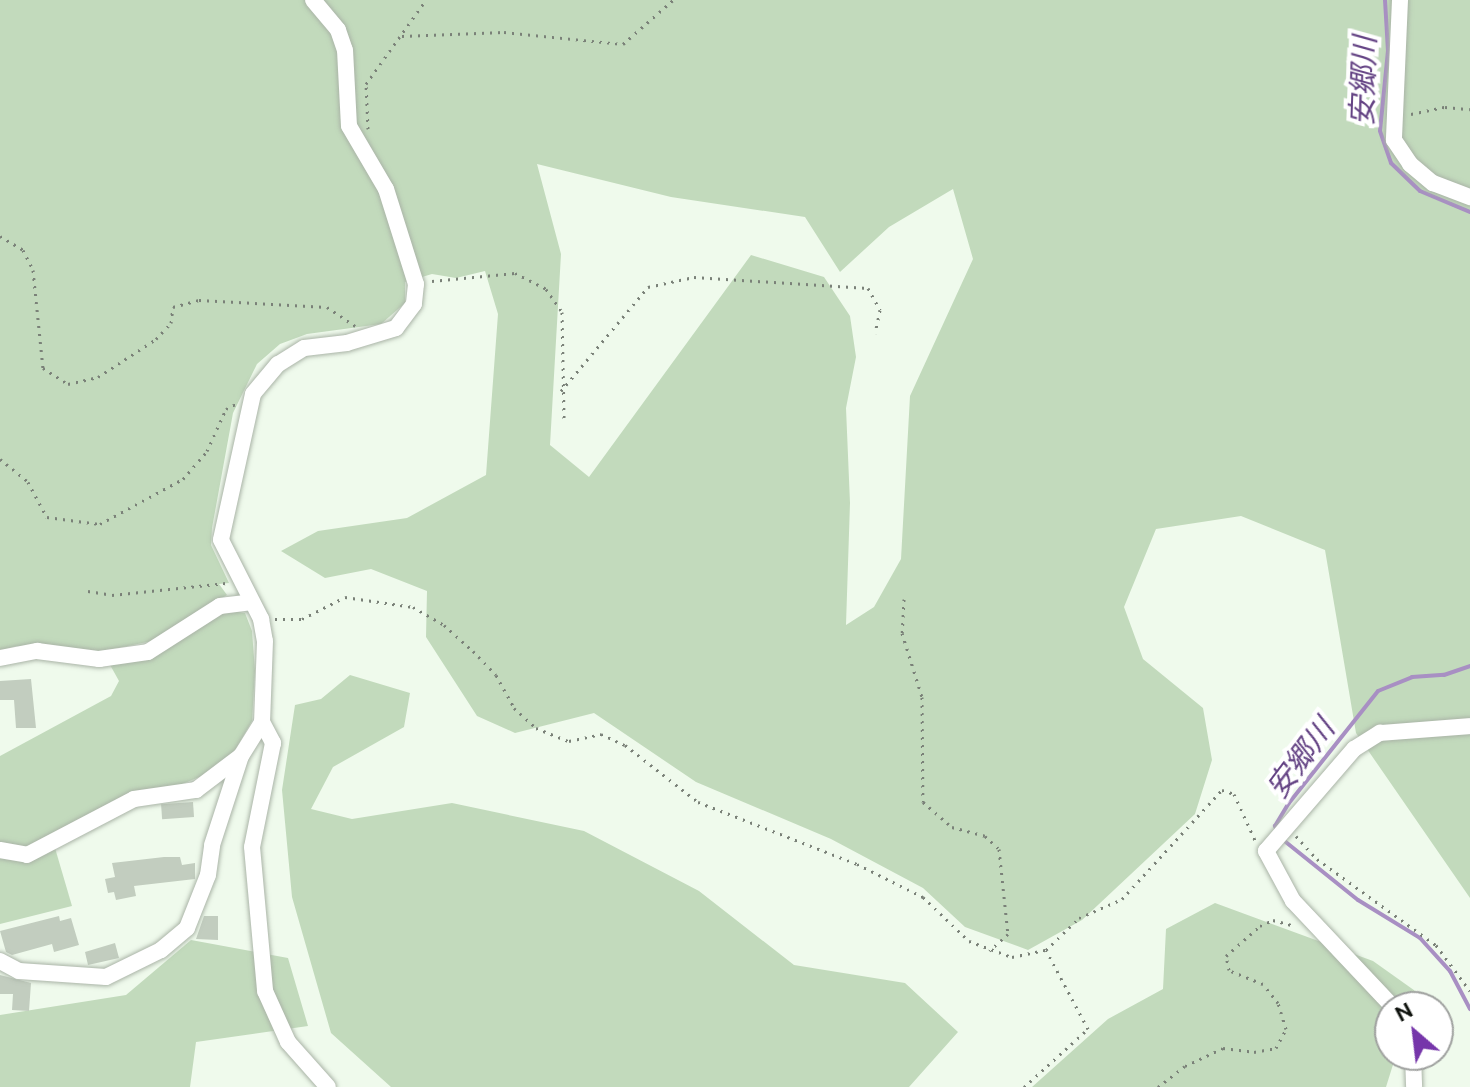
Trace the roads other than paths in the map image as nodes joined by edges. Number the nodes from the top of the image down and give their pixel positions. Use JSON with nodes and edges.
{"nodes":[{"id":1,"x":313,"y":0,"type":"edge"},
{"id":2,"x":1400,"y":0,"type":"edge"},
{"id":3,"x":1470,"y":197,"type":"edge"},
{"id":4,"x":252,"y":602,"type":"junction"},
{"id":5,"x":0,"y":658,"type":"edge"},
{"id":6,"x":262,"y":722,"type":"junction"},
{"id":7,"x":1470,"y":726,"type":"edge"},
{"id":8,"x":241,"y":756,"type":"junction"},
{"id":9,"x":0,"y":850,"type":"edge"},
{"id":10,"x":0,"y":961,"type":"edge"},
{"id":11,"x":1378,"y":991,"type":"edge"},
{"id":12,"x":328,"y":1087,"type":"edge"}],
"edges":[{"from":1,"to":4,"type":"street"},
{"from":2,"to":3,"type":"street"},
{"from":4,"to":5,"type":"street"},
{"from":4,"to":6,"type":"street"},
{"from":6,"to":8,"type":"street"},
{"from":6,"to":12,"type":"street"},
{"from":7,"to":11,"type":"street"},
{"from":8,"to":9,"type":"street"},
{"from":8,"to":10,"type":"street"}]}
